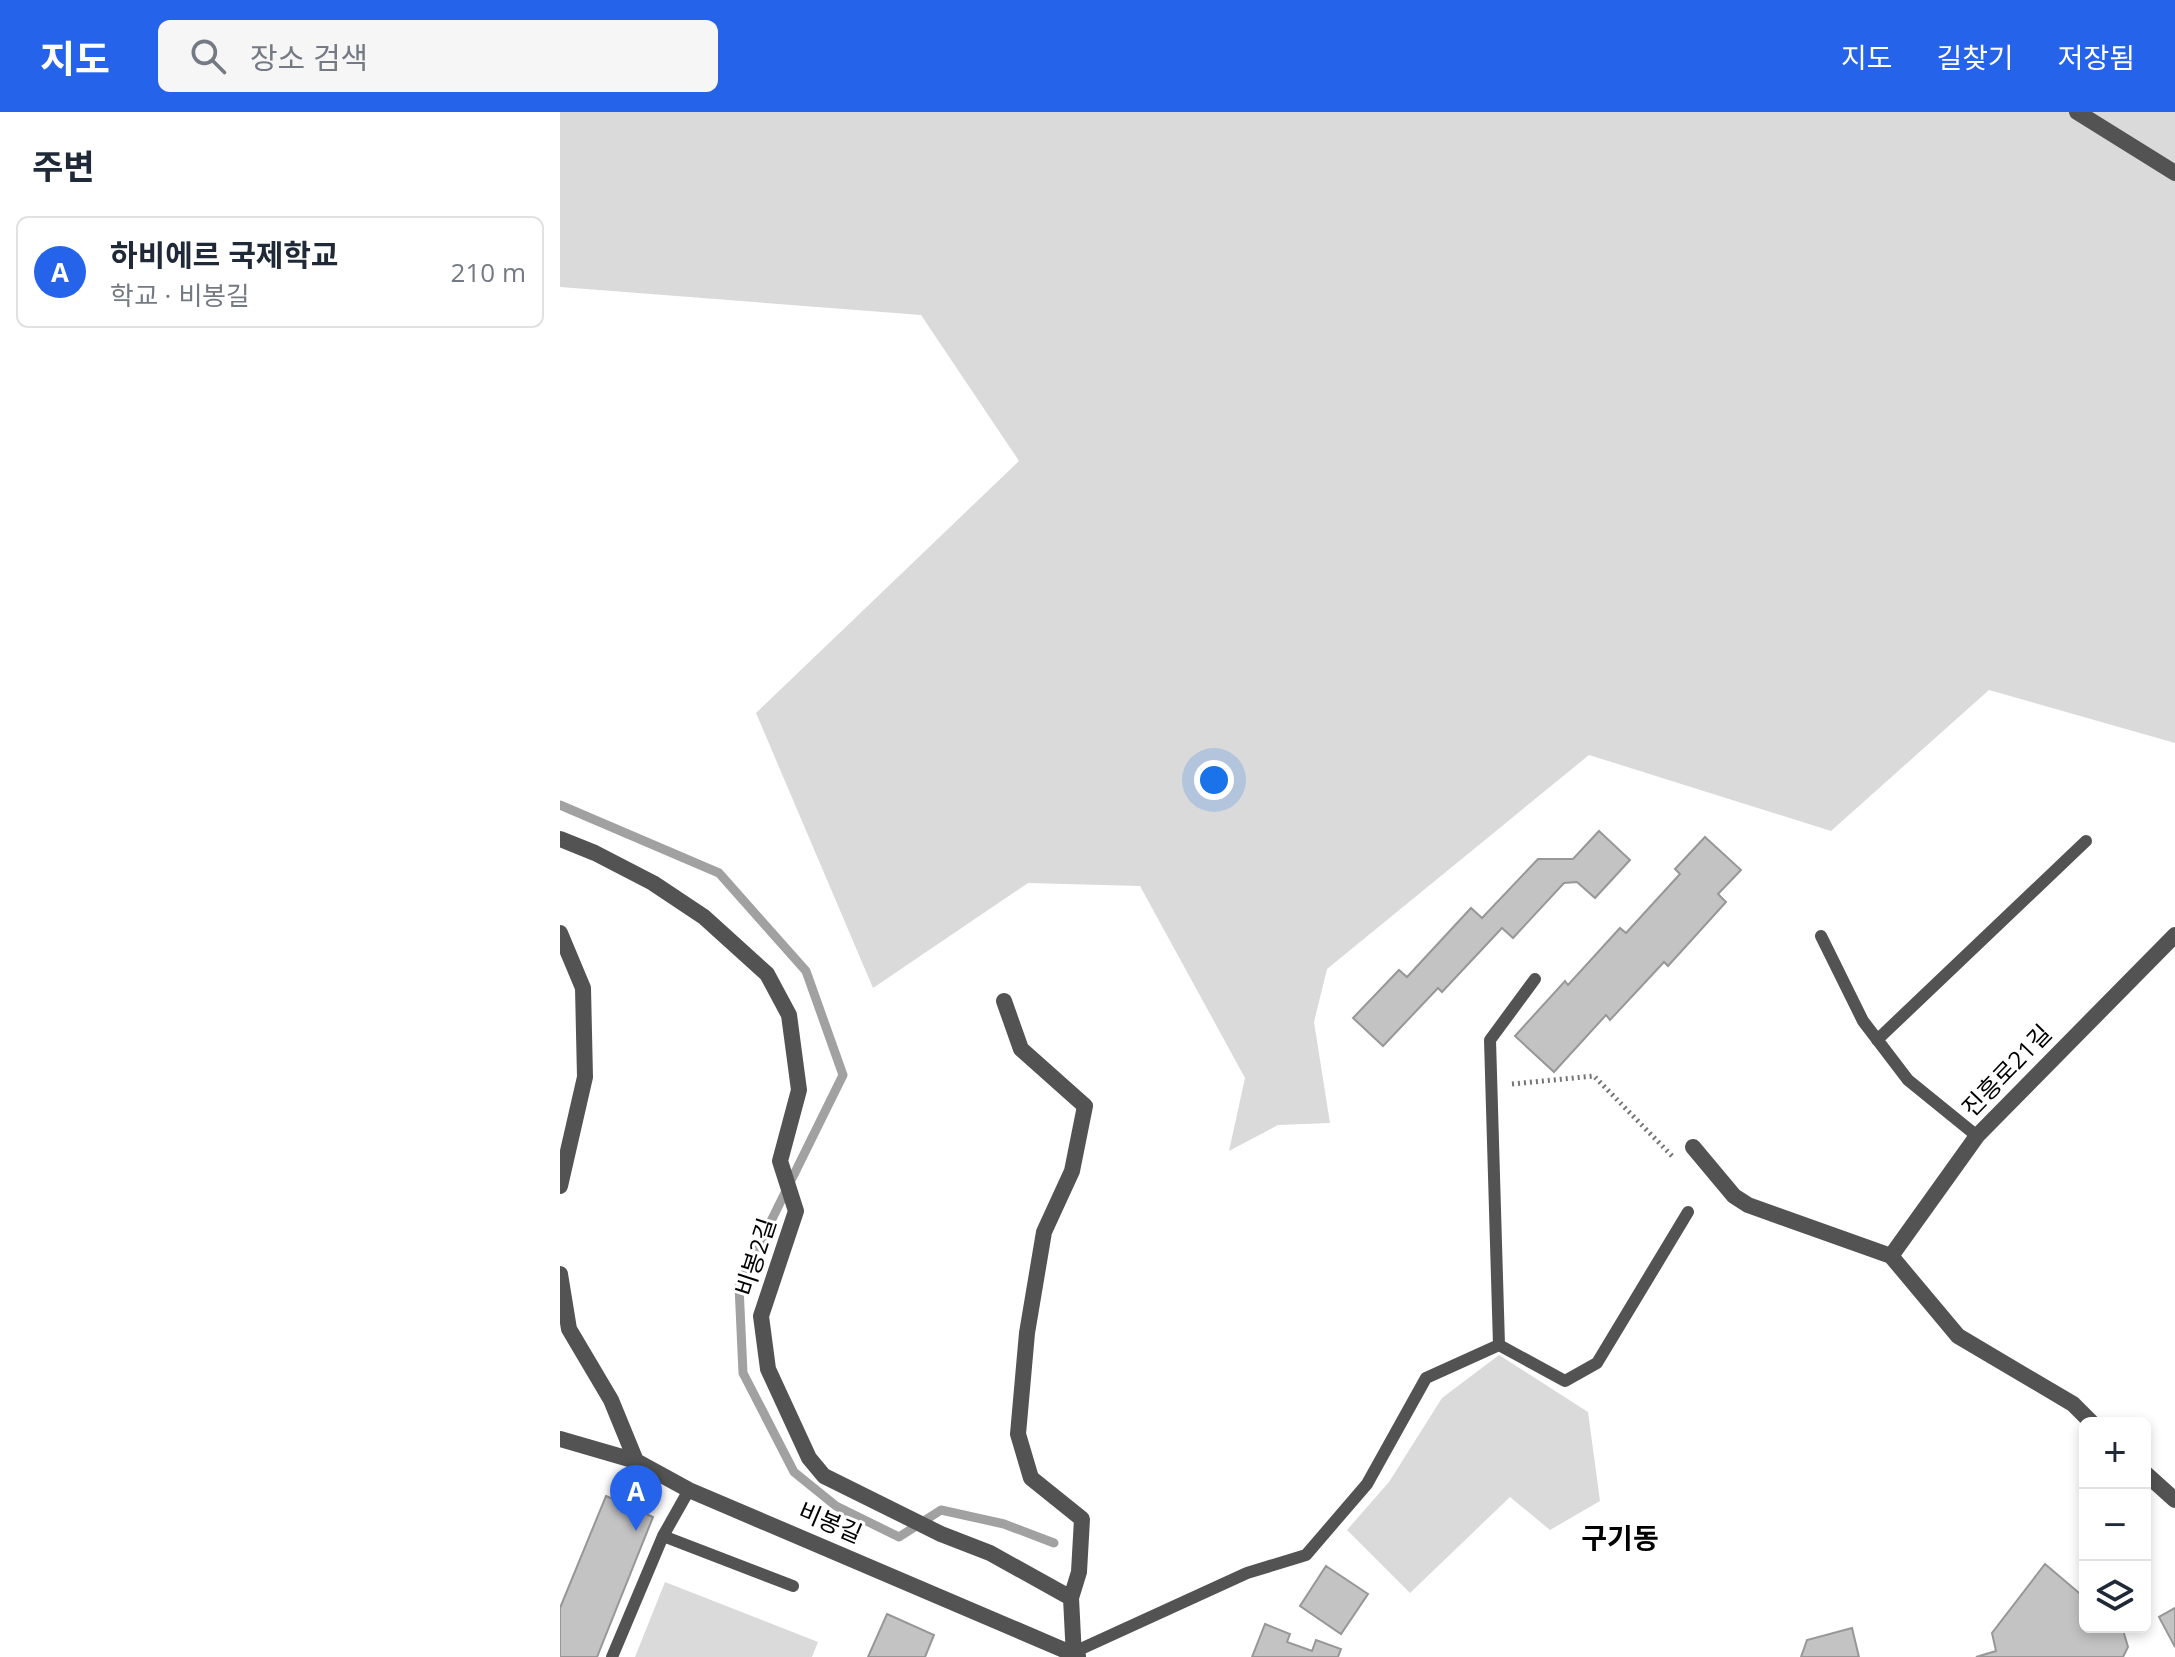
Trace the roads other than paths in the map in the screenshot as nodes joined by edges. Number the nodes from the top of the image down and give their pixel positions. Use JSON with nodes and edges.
{"nodes":[{"id":1,"x":2077,"y":112,"type":"edge"},
{"id":2,"x":2175,"y":173,"type":"edge"},
{"id":3,"x":560,"y":839,"type":"edge"},
{"id":4,"x":2086,"y":841,"type":"dead end"},
{"id":5,"x":560,"y":933,"type":"edge"},
{"id":6,"x":2175,"y":935,"type":"edge"},
{"id":7,"x":1821,"y":936,"type":"dead end"},
{"id":8,"x":1535,"y":979,"type":"dead end"},
{"id":9,"x":1004,"y":1001,"type":"dead end"},
{"id":10,"x":1877,"y":1040,"type":"junction"},
{"id":11,"x":1977,"y":1136,"type":"junction"},
{"id":12,"x":1693,"y":1147,"type":"dead end"},
{"id":13,"x":560,"y":1186,"type":"edge"},
{"id":14,"x":1688,"y":1212,"type":"dead end"},
{"id":15,"x":1891,"y":1256,"type":"junction"},
{"id":16,"x":560,"y":1274,"type":"edge"},
{"id":17,"x":1499,"y":1345,"type":"junction"},
{"id":18,"x":2086,"y":1417,"type":"edge"},
{"id":19,"x":560,"y":1439,"type":"edge"},
{"id":20,"x":636,"y":1461,"type":"junction"},
{"id":21,"x":2151,"y":1478,"type":"edge"},
{"id":22,"x":689,"y":1490,"type":"junction"},
{"id":23,"x":2175,"y":1500,"type":"edge"},
{"id":24,"x":663,"y":1536,"type":"junction"},
{"id":25,"x":793,"y":1586,"type":"dead end"},
{"id":26,"x":1071,"y":1598,"type":"junction"},
{"id":27,"x":1075,"y":1656,"type":"edge"},
{"id":28,"x":612,"y":1657,"type":"edge"}],
"edges":[{"from":1,"to":2,"type":"street"},
{"from":3,"to":26,"type":"street","name":"비봉2길"},
{"from":4,"to":10,"type":"lane"},
{"from":5,"to":13,"type":"street"},
{"from":6,"to":11,"type":"street","name":"진흥로21길"},
{"from":7,"to":10,"type":"lane"},
{"from":8,"to":17,"type":"lane"},
{"from":9,"to":26,"type":"street"},
{"from":10,"to":11,"type":"lane"},
{"from":11,"to":15,"type":"street","name":"진흥로21길"},
{"from":12,"to":15,"type":"street"},
{"from":14,"to":17,"type":"lane"},
{"from":15,"to":18,"type":"street"},
{"from":16,"to":20,"type":"street"},
{"from":17,"to":27,"type":"lane"},
{"from":19,"to":20,"type":"street","name":"비봉길"},
{"from":20,"to":22,"type":"street","name":"비봉길"},
{"from":21,"to":23,"type":"street"},
{"from":22,"to":24,"type":"lane"},
{"from":22,"to":27,"type":"street","name":"비봉길"},
{"from":24,"to":25,"type":"lane"},
{"from":24,"to":28,"type":"lane"},
{"from":26,"to":27,"type":"street"}]}
